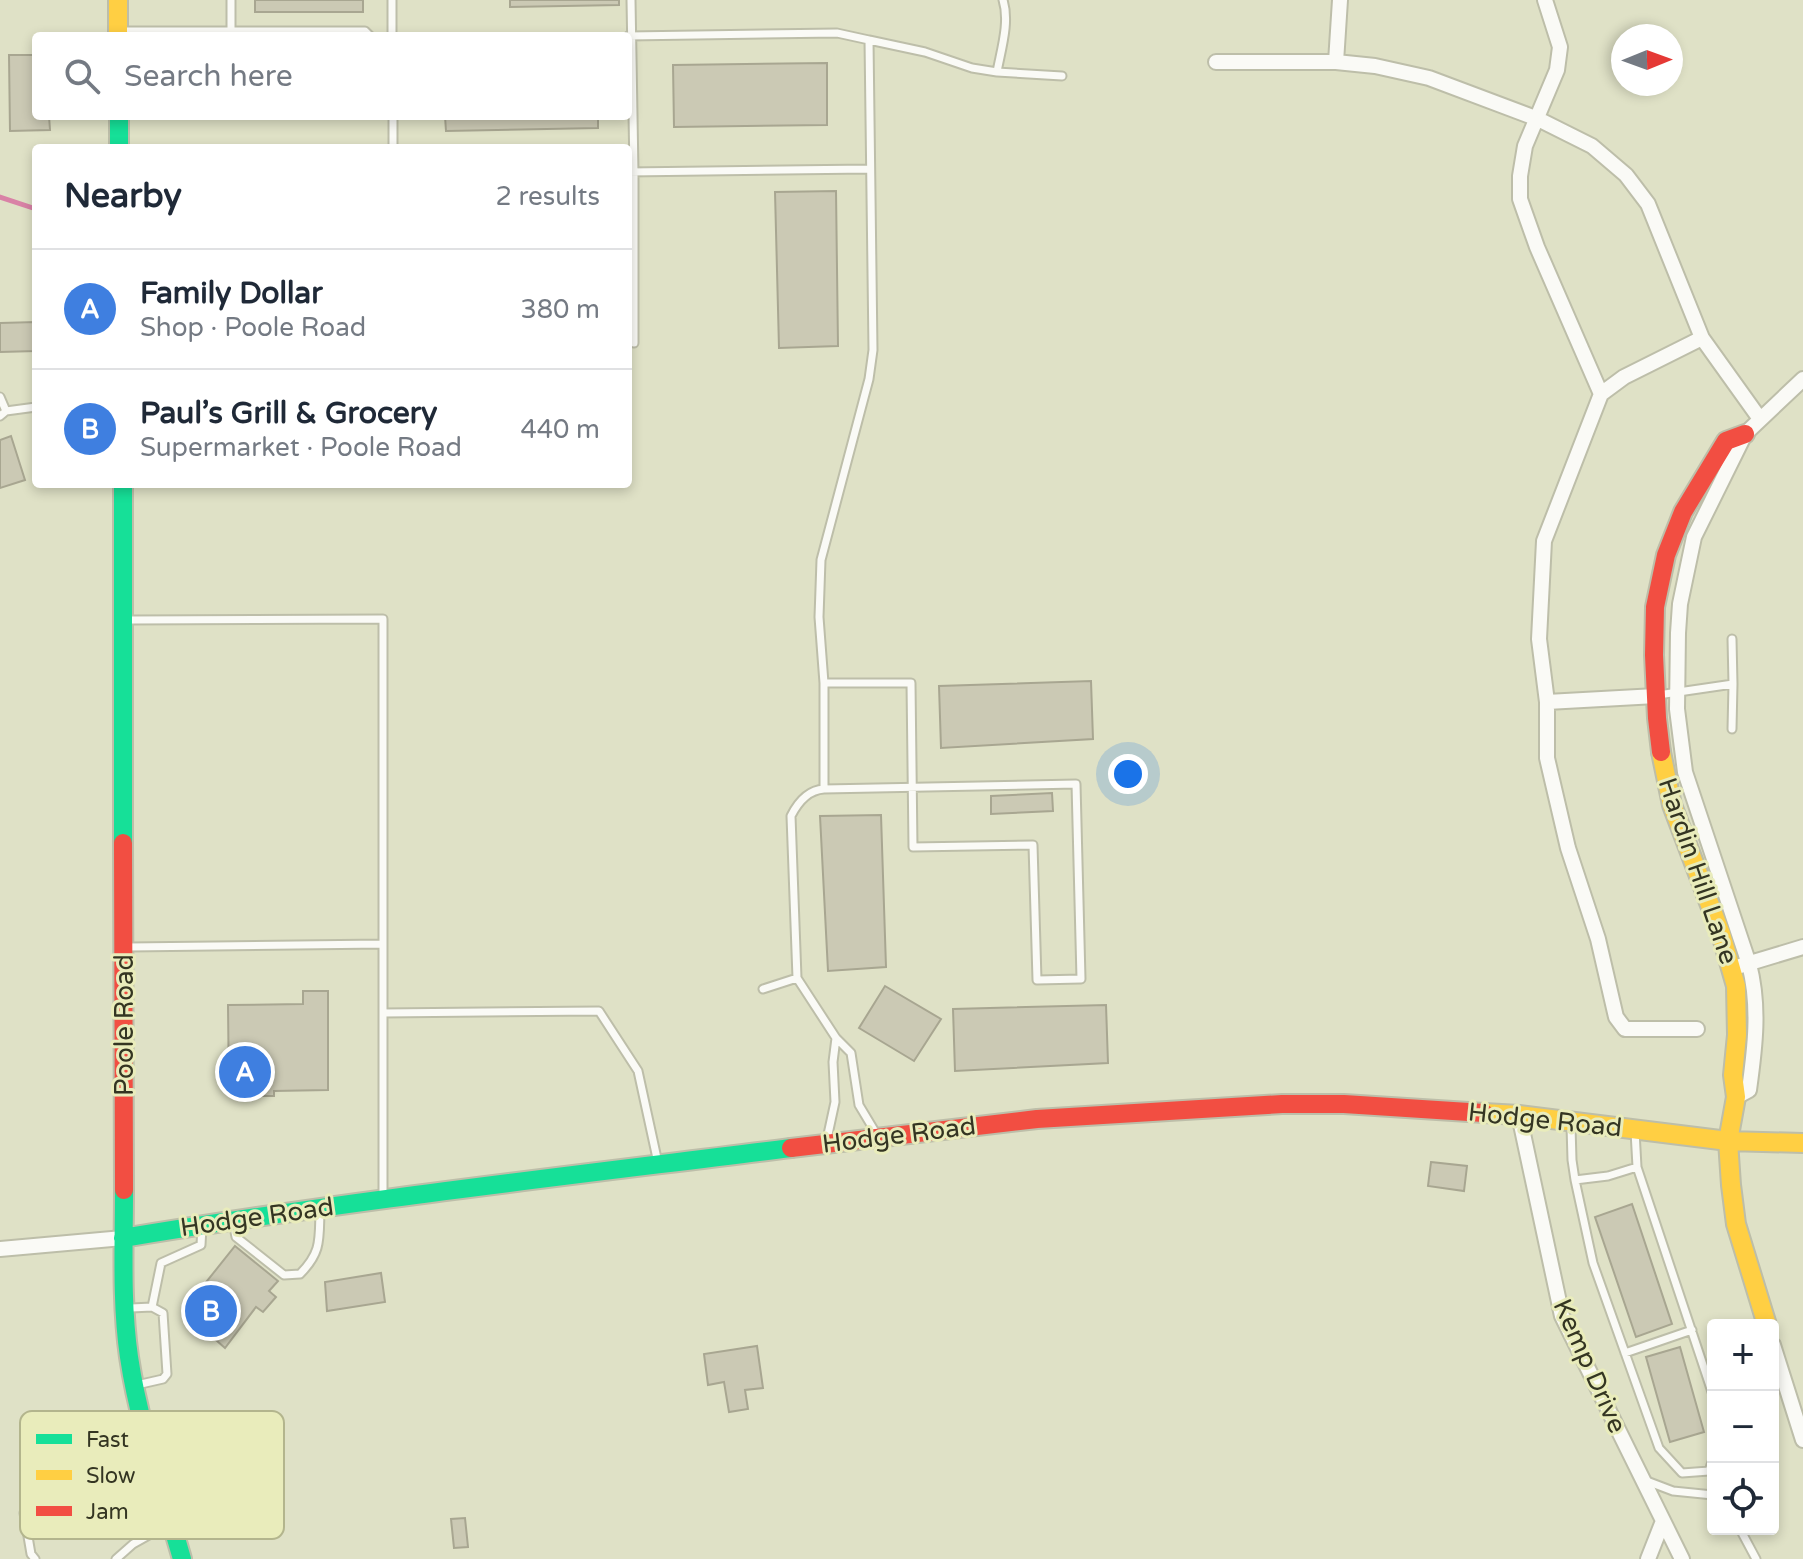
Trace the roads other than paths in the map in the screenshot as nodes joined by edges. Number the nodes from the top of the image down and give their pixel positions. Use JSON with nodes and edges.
{"nodes":[{"id":1,"x":118,"y":0,"type":"edge"},
{"id":2,"x":231,"y":0,"type":"edge"},
{"id":3,"x":392,"y":0,"type":"edge"},
{"id":4,"x":631,"y":0,"type":"edge"},
{"id":5,"x":1003,"y":0,"type":"edge"},
{"id":6,"x":1340,"y":0,"type":"edge"},
{"id":7,"x":1545,"y":0,"type":"edge"},
{"id":8,"x":231,"y":31,"type":"junction"},
{"id":9,"x":118,"y":32,"type":"edge"},
{"id":10,"x":174,"y":32,"type":"edge"},
{"id":11,"x":366,"y":32,"type":"edge"},
{"id":12,"x":392,"y":32,"type":"edge"},
{"id":13,"x":630,"y":32,"type":"edge"},
{"id":14,"x":632,"y":36,"type":"edge"},
{"id":15,"x":869,"y":40,"type":"junction"},
{"id":16,"x":1216,"y":62,"type":"dead end"},
{"id":17,"x":1336,"y":62,"type":"junction"},
{"id":18,"x":997,"y":72,"type":"junction"},
{"id":19,"x":1062,"y":76,"type":"dead end"},
{"id":20,"x":1538,"y":119,"type":"junction"},
{"id":21,"x":119,"y":120,"type":"edge"},
{"id":22,"x":393,"y":120,"type":"edge"},
{"id":23,"x":631,"y":120,"type":"edge"},
{"id":24,"x":119,"y":144,"type":"edge"},
{"id":25,"x":393,"y":144,"type":"edge"},
{"id":26,"x":631,"y":144,"type":"edge"},
{"id":27,"x":869,"y":169,"type":"junction"},
{"id":28,"x":632,"y":172,"type":"edge"},
{"id":29,"x":632,"y":229,"type":"edge"},
{"id":30,"x":1702,"y":338,"type":"junction"},
{"id":31,"x":634,"y":343,"type":"dead end"},
{"id":32,"x":1803,"y":379,"type":"edge"},
{"id":33,"x":1601,"y":394,"type":"junction"},
{"id":34,"x":0,"y":397,"type":"edge"},
{"id":35,"x":32,"y":408,"type":"edge"},
{"id":36,"x":3,"y":413,"type":"edge"},
{"id":37,"x":1760,"y":419,"type":"junction"},
{"id":38,"x":1745,"y":434,"type":"junction"},
{"id":39,"x":123,"y":488,"type":"edge"},
{"id":40,"x":124,"y":620,"type":"junction"},
{"id":41,"x":1732,"y":639,"type":"dead end"},
{"id":42,"x":824,"y":683,"type":"junction"},
{"id":43,"x":1733,"y":684,"type":"junction"},
{"id":44,"x":1678,"y":691,"type":"junction"},
{"id":45,"x":1656,"y":696,"type":"junction"},
{"id":46,"x":1547,"y":702,"type":"junction"},
{"id":47,"x":1732,"y":729,"type":"dead end"},
{"id":48,"x":912,"y":787,"type":"junction"},
{"id":49,"x":824,"y":789,"type":"junction"},
{"id":50,"x":383,"y":944,"type":"junction"},
{"id":51,"x":124,"y":947,"type":"junction"},
{"id":52,"x":1803,"y":947,"type":"edge"},
{"id":53,"x":1741,"y":966,"type":"junction"},
{"id":54,"x":797,"y":978,"type":"junction"},
{"id":55,"x":763,"y":989,"type":"dead end"},
{"id":56,"x":383,"y":1013,"type":"junction"},
{"id":57,"x":1697,"y":1029,"type":"dead end"},
{"id":58,"x":836,"y":1038,"type":"junction"},
{"id":59,"x":1519,"y":1115,"type":"junction"},
{"id":60,"x":1571,"y":1122,"type":"junction"},
{"id":61,"x":1635,"y":1129,"type":"junction"},
{"id":62,"x":878,"y":1137,"type":"junction"},
{"id":63,"x":1728,"y":1141,"type":"junction"},
{"id":64,"x":826,"y":1143,"type":"junction"},
{"id":65,"x":1803,"y":1143,"type":"edge"},
{"id":66,"x":659,"y":1165,"type":"junction"},
{"id":67,"x":1637,"y":1167,"type":"junction"},
{"id":68,"x":1575,"y":1180,"type":"junction"},
{"id":69,"x":383,"y":1199,"type":"junction"},
{"id":70,"x":320,"y":1207,"type":"junction"},
{"id":71,"x":233,"y":1220,"type":"junction"},
{"id":72,"x":202,"y":1224,"type":"junction"},
{"id":73,"x":123,"y":1238,"type":"junction"},
{"id":74,"x":0,"y":1249,"type":"edge"},
{"id":75,"x":152,"y":1307,"type":"junction"},
{"id":76,"x":125,"y":1308,"type":"junction"},
{"id":77,"x":1765,"y":1319,"type":"edge"},
{"id":78,"x":1692,"y":1330,"type":"junction"},
{"id":79,"x":1625,"y":1353,"type":"junction"},
{"id":80,"x":1779,"y":1364,"type":"edge"},
{"id":81,"x":135,"y":1386,"type":"junction"},
{"id":82,"x":1712,"y":1391,"type":"edge"},
{"id":83,"x":140,"y":1411,"type":"edge"},
{"id":84,"x":1803,"y":1440,"type":"edge"},
{"id":85,"x":1707,"y":1475,"type":"edge"},
{"id":86,"x":1642,"y":1479,"type":"junction"},
{"id":87,"x":1707,"y":1494,"type":"edge"},
{"id":88,"x":1663,"y":1521,"type":"junction"},
{"id":89,"x":1743,"y":1535,"type":"edge"},
{"id":90,"x":28,"y":1539,"type":"edge"},
{"id":91,"x":142,"y":1539,"type":"edge"},
{"id":92,"x":176,"y":1539,"type":"edge"},
{"id":93,"x":35,"y":1559,"type":"edge"},
{"id":94,"x":116,"y":1559,"type":"edge"},
{"id":95,"x":182,"y":1559,"type":"edge"},
{"id":96,"x":1648,"y":1559,"type":"edge"},
{"id":97,"x":1682,"y":1559,"type":"edge"},
{"id":98,"x":1756,"y":1559,"type":"edge"}],
"edges":[{"from":1,"to":9,"type":"main road"},
{"from":2,"to":8,"type":"lane"},
{"from":3,"to":12,"type":"lane"},
{"from":4,"to":13,"type":"lane"},
{"from":5,"to":18,"type":"lane"},
{"from":6,"to":17,"type":"street"},
{"from":7,"to":20,"type":"street"},
{"from":8,"to":10,"type":"lane"},
{"from":8,"to":11,"type":"lane"},
{"from":14,"to":15,"type":"lane"},
{"from":15,"to":18,"type":"lane"},
{"from":15,"to":27,"type":"lane"},
{"from":16,"to":17,"type":"street"},
{"from":17,"to":20,"type":"street"},
{"from":18,"to":19,"type":"lane"},
{"from":20,"to":30,"type":"street"},
{"from":20,"to":33,"type":"street"},
{"from":21,"to":24,"type":"main road"},
{"from":22,"to":25,"type":"lane"},
{"from":23,"to":26,"type":"lane"},
{"from":27,"to":28,"type":"lane"},
{"from":27,"to":42,"type":"lane"},
{"from":29,"to":31,"type":"lane"},
{"from":30,"to":33,"type":"street"},
{"from":30,"to":37,"type":"street"},
{"from":32,"to":37,"type":"street","name":"Hardin Hill Lane"},
{"from":33,"to":46,"type":"street"},
{"from":34,"to":36,"type":"lane"},
{"from":35,"to":36,"type":"lane"},
{"from":37,"to":38,"type":"street","name":"Hardin Hill Lane"},
{"from":38,"to":44,"type":"street","name":"Hardin Hill Lane"},
{"from":38,"to":45,"type":"main road","name":"Hardin Hill Lane"},
{"from":39,"to":40,"type":"main road","name":"Poole Road"},
{"from":40,"to":50,"type":"lane"},
{"from":40,"to":51,"type":"main road","name":"Poole Road"},
{"from":41,"to":43,"type":"lane"},
{"from":42,"to":48,"type":"lane"},
{"from":42,"to":49,"type":"lane"},
{"from":43,"to":44,"type":"lane"},
{"from":43,"to":47,"type":"lane"},
{"from":44,"to":45,"type":"lane"},
{"from":44,"to":53,"type":"street","name":"Hardin Hill Lane"},
{"from":45,"to":46,"type":"street"},
{"from":45,"to":53,"type":"main road","name":"Hardin Hill Lane"},
{"from":46,"to":57,"type":"street"},
{"from":48,"to":48,"type":"lane"},
{"from":48,"to":49,"type":"lane"},
{"from":49,"to":54,"type":"lane"},
{"from":50,"to":51,"type":"lane"},
{"from":50,"to":56,"type":"lane"},
{"from":51,"to":73,"type":"main road","name":"Poole Road"},
{"from":52,"to":53,"type":"street"},
{"from":53,"to":63,"type":"main road","name":"Hardin Hill Lane"},
{"from":54,"to":55,"type":"lane"},
{"from":54,"to":58,"type":"lane"},
{"from":56,"to":66,"type":"lane"},
{"from":56,"to":69,"type":"lane"},
{"from":58,"to":62,"type":"lane"},
{"from":58,"to":64,"type":"lane"},
{"from":59,"to":60,"type":"main road","name":"Hodge Road"},
{"from":59,"to":62,"type":"main road","name":"Hodge Road"},
{"from":59,"to":86,"type":"street","name":"Kemp Drive"},
{"from":60,"to":61,"type":"main road","name":"Hodge Road"},
{"from":60,"to":68,"type":"lane"},
{"from":61,"to":63,"type":"main road","name":"Hodge Road"},
{"from":61,"to":67,"type":"lane"},
{"from":62,"to":64,"type":"main road","name":"Hodge Road"},
{"from":63,"to":65,"type":"main road","name":"Hodge Road"},
{"from":63,"to":77,"type":"main road","name":"Hardin Hill Lane"},
{"from":64,"to":66,"type":"main road","name":"Hodge Road"},
{"from":66,"to":69,"type":"main road","name":"Hodge Road"},
{"from":67,"to":68,"type":"lane"},
{"from":67,"to":78,"type":"lane"},
{"from":68,"to":79,"type":"lane"},
{"from":69,"to":70,"type":"main road","name":"Hodge Road"},
{"from":70,"to":71,"type":"main road","name":"Hodge Road"},
{"from":70,"to":71,"type":"lane"},
{"from":71,"to":72,"type":"main road","name":"Hodge Road"},
{"from":72,"to":73,"type":"main road","name":"Hodge Road"},
{"from":72,"to":75,"type":"lane"},
{"from":73,"to":74,"type":"street","name":"Hodge Road"},
{"from":73,"to":76,"type":"main road","name":"Poole Road"},
{"from":75,"to":76,"type":"lane"},
{"from":75,"to":81,"type":"lane"},
{"from":76,"to":81,"type":"main road","name":"Poole Road"},
{"from":78,"to":79,"type":"lane"},
{"from":78,"to":82,"type":"lane"},
{"from":79,"to":85,"type":"lane"},
{"from":80,"to":84,"type":"street"},
{"from":81,"to":83,"type":"main road","name":"Poole Road"},
{"from":86,"to":87,"type":"lane"},
{"from":86,"to":88,"type":"street","name":"Kemp Drive"},
{"from":88,"to":96,"type":"street"},
{"from":88,"to":97,"type":"street","name":"Kemp Drive"},
{"from":89,"to":98,"type":"lane"},
{"from":90,"to":93,"type":"lane"},
{"from":91,"to":94,"type":"lane"},
{"from":92,"to":95,"type":"main road","name":"Poole Road"}]}
